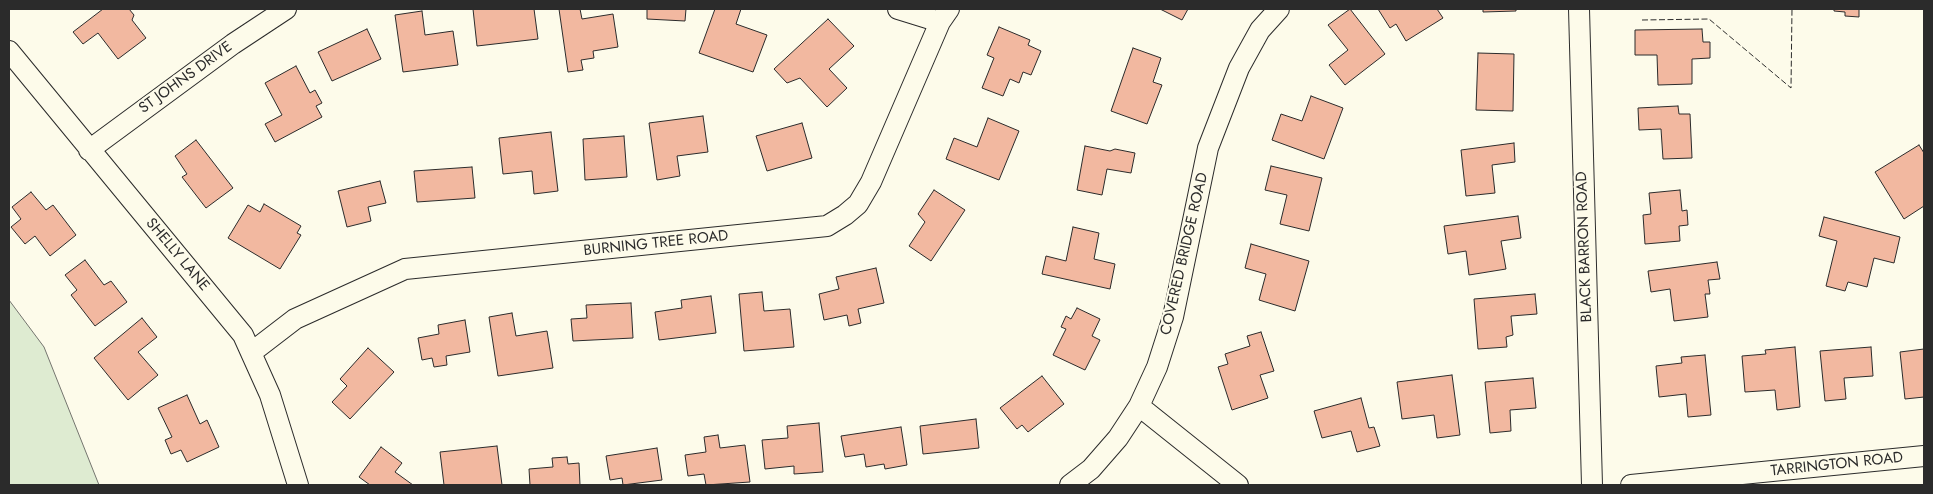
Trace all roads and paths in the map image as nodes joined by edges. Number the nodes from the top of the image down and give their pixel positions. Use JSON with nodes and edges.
{"nodes":[{"id":1,"x":286,"y":9,"type":"edge"},
{"id":2,"x":898,"y":9,"type":"edge"},
{"id":3,"x":1279,"y":9,"type":"edge"},
{"id":4,"x":1579,"y":9,"type":"edge"},
{"id":5,"x":944,"y":15,"type":"edge"},
{"id":6,"x":9,"y":51,"type":"edge"},
{"id":7,"x":89,"y":150,"type":"junction"},
{"id":8,"x":252,"y":352,"type":"junction"},
{"id":9,"x":1139,"y":406,"type":"junction"},
{"id":10,"x":1924,"y":456,"type":"edge"},
{"id":11,"x":298,"y":485,"type":"edge"},
{"id":12,"x":1070,"y":485,"type":"edge"},
{"id":13,"x":1238,"y":485,"type":"edge"},
{"id":14,"x":1592,"y":485,"type":"edge"},
{"id":15,"x":1631,"y":485,"type":"edge"}],
"edges":[{"from":1,"to":7,"type":"street","name":"ST JOHNS DRIVE"},
{"from":2,"to":5,"type":"street"},
{"from":3,"to":9,"type":"street","name":"COVERED BRIDGE ROAD"},
{"from":4,"to":14,"type":"street","name":"BLACK BARRON ROAD"},
{"from":5,"to":8,"type":"street","name":"BURNING TREE ROAD"},
{"from":6,"to":7,"type":"street","name":"SHELLY LANE"},
{"from":7,"to":8,"type":"street","name":"SHELLY LANE"},
{"from":8,"to":11,"type":"street","name":"SHELLY LANE"},
{"from":9,"to":12,"type":"street","name":"COVERED BRIDGE ROAD"},
{"from":9,"to":13,"type":"street"},
{"from":10,"to":15,"type":"street","name":"TARRINGTON ROAD"}]}
